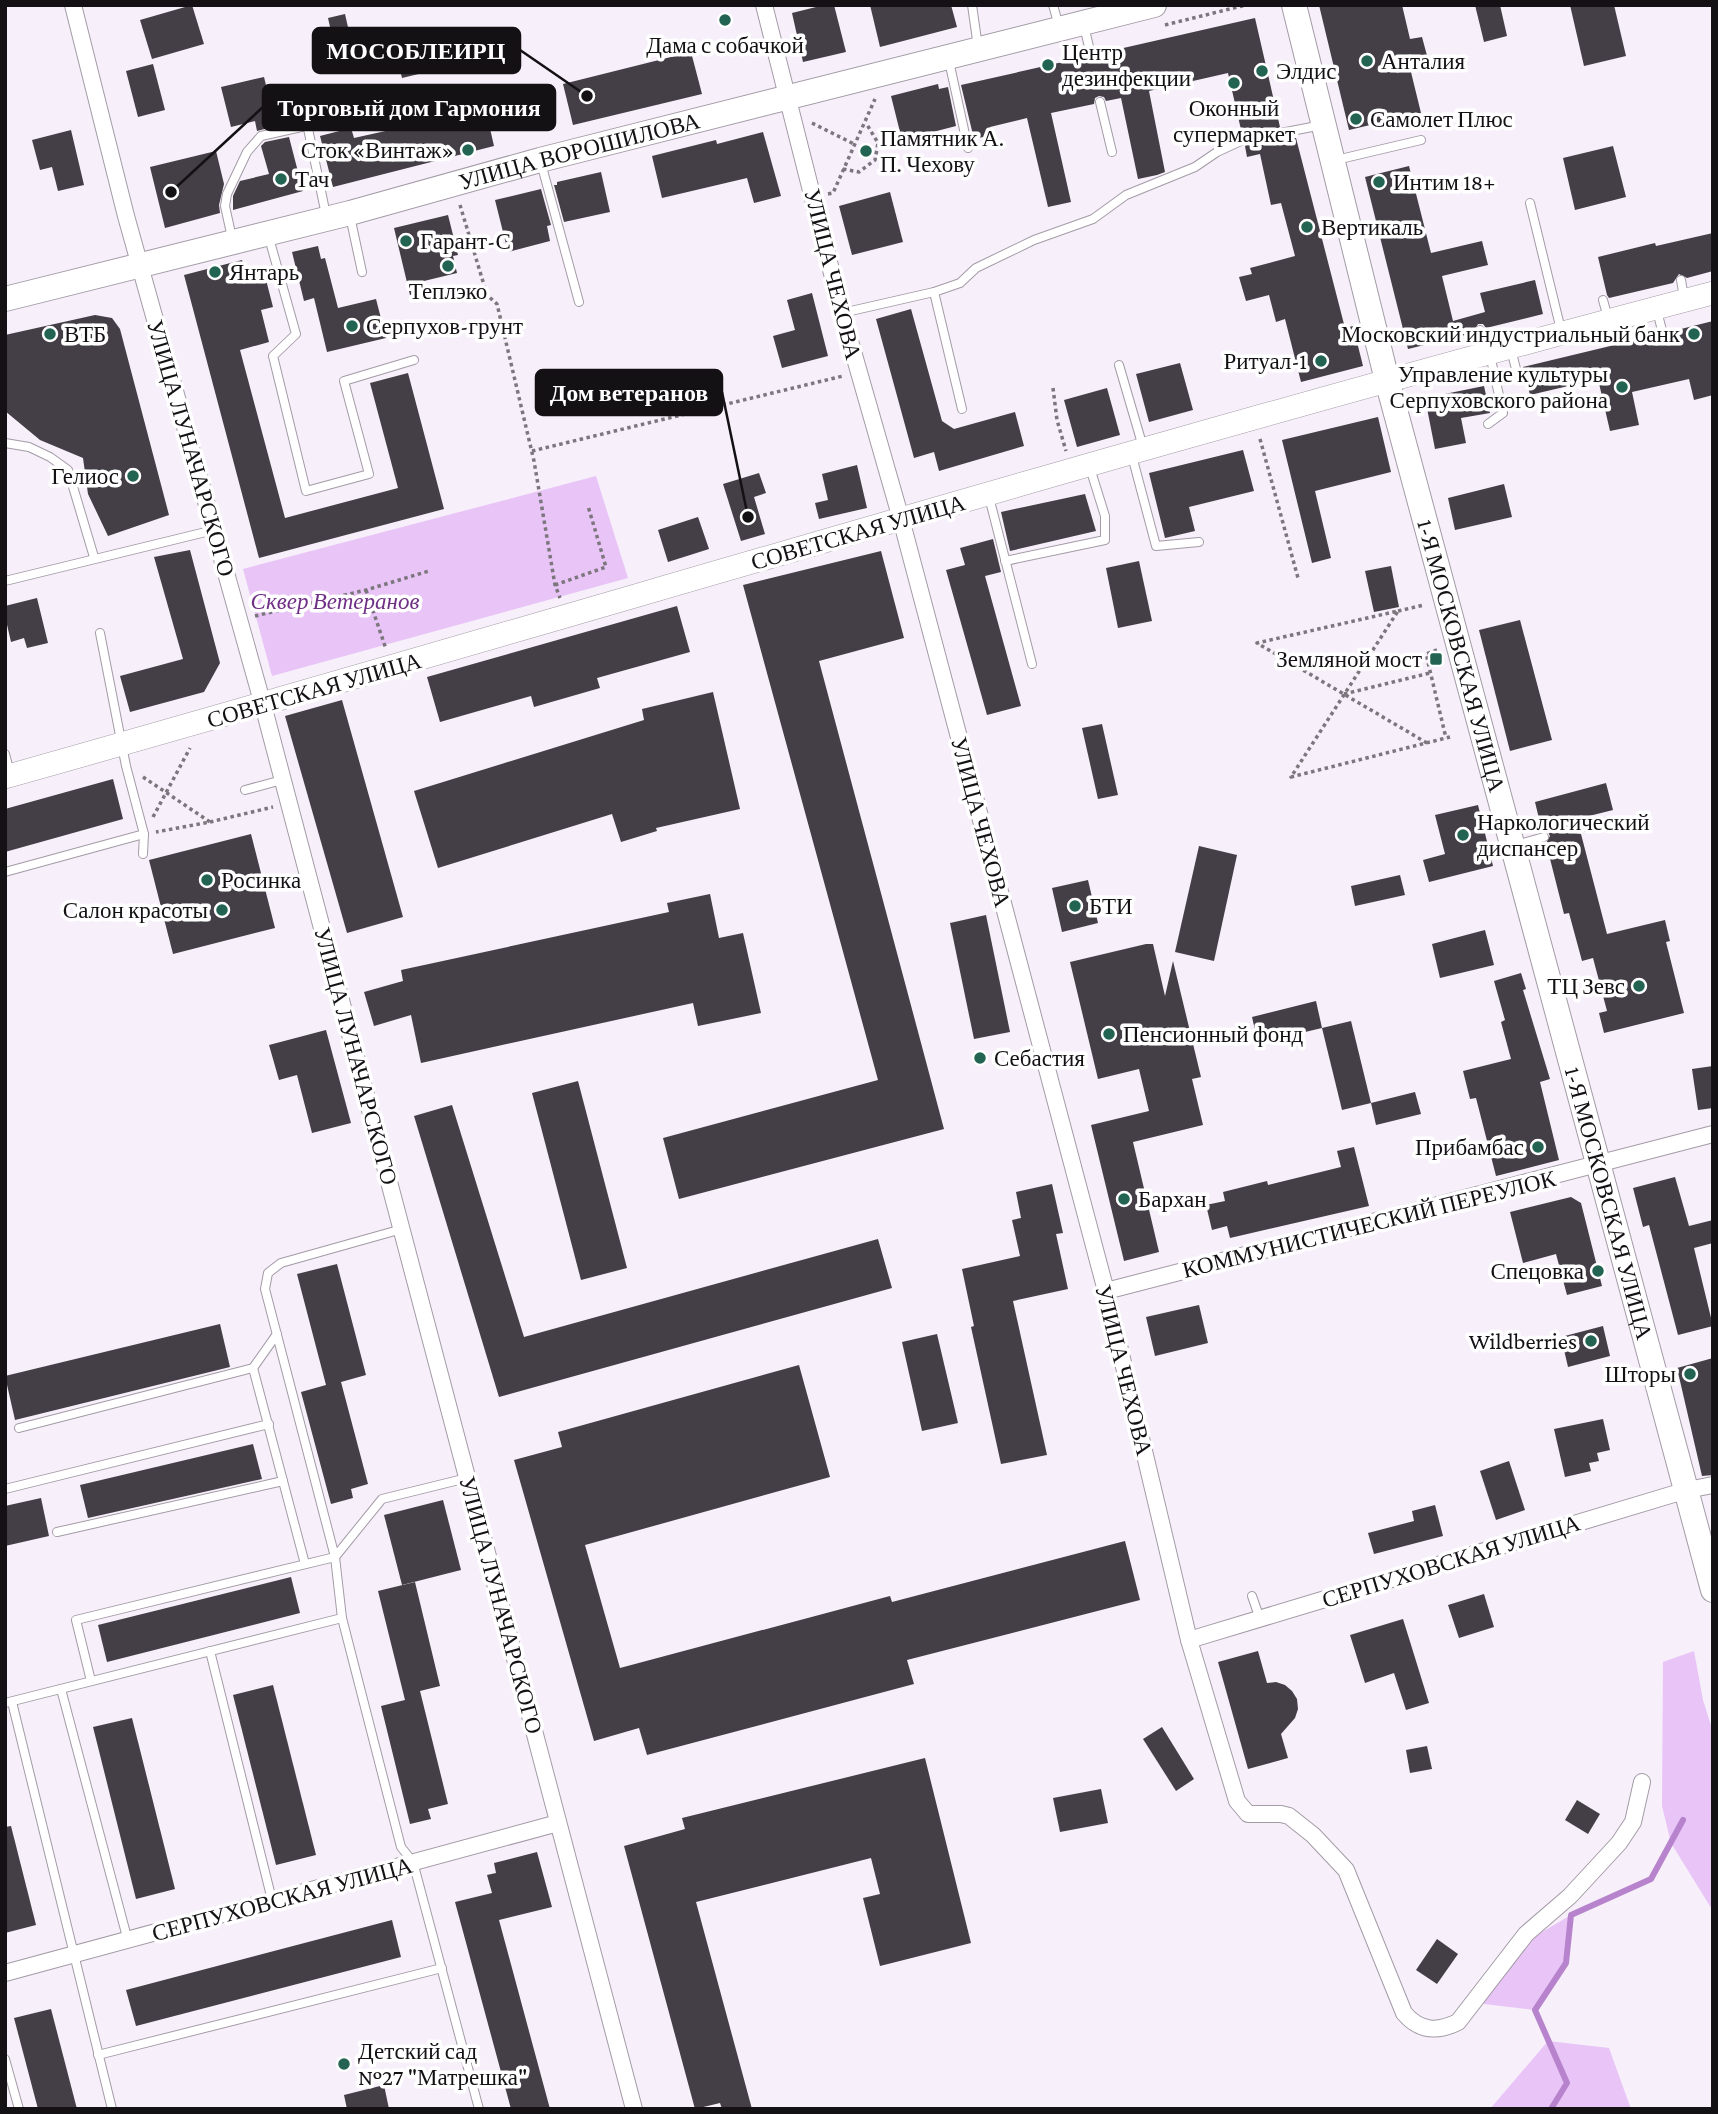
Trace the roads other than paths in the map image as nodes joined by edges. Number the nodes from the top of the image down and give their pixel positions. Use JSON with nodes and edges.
{"nodes":[{"id":1,"x":73,"y":5,"type":"edge"},
{"id":2,"x":764,"y":5,"type":"edge"},
{"id":3,"x":972,"y":5,"type":"edge"},
{"id":4,"x":1154,"y":5,"type":"edge"},
{"id":5,"x":1294,"y":5,"type":"edge"},
{"id":6,"x":1065,"y":19,"type":"edge"},
{"id":7,"x":979,"y":50,"type":"junction"},
{"id":8,"x":1091,"y":55,"type":"dead end"},
{"id":9,"x":948,"y":58,"type":"junction"},
{"id":10,"x":301,"y":95,"type":"dead end"},
{"id":11,"x":788,"y":97,"type":"junction"},
{"id":12,"x":1100,"y":102,"type":"dead end"},
{"id":13,"x":1324,"y":124,"type":"junction"},
{"id":14,"x":306,"y":126,"type":"junction"},
{"id":15,"x":1281,"y":133,"type":"dead end"},
{"id":16,"x":1243,"y":140,"type":"dead end"},
{"id":17,"x":1421,"y":140,"type":"dead end"},
{"id":18,"x":968,"y":148,"type":"dead end"},
{"id":19,"x":1112,"y":152,"type":"dead end"},
{"id":20,"x":540,"y":160,"type":"junction"},
{"id":21,"x":1334,"y":161,"type":"junction"},
{"id":22,"x":1530,"y":202,"type":"dead end"},
{"id":23,"x":338,"y":215,"type":"junction"},
{"id":24,"x":267,"y":232,"type":"junction"},
{"id":25,"x":232,"y":241,"type":"junction"},
{"id":26,"x":139,"y":264,"type":"junction"},
{"id":27,"x":362,"y":272,"type":"dead end"},
{"id":28,"x":934,"y":292,"type":"junction"},
{"id":29,"x":1713,"y":293,"type":"edge"},
{"id":30,"x":5,"y":299,"type":"edge"},
{"id":31,"x":579,"y":302,"type":"dead end"},
{"id":32,"x":1656,"y":308,"type":"junction"},
{"id":33,"x":842,"y":313,"type":"junction"},
{"id":34,"x":1480,"y":330,"type":"dead end"},
{"id":35,"x":1562,"y":333,"type":"junction"},
{"id":36,"x":1663,"y":334,"type":"dead end"},
{"id":37,"x":1495,"y":350,"type":"junction"},
{"id":38,"x":414,"y":360,"type":"dead end"},
{"id":39,"x":1119,"y":365,"type":"dead end"},
{"id":40,"x":1516,"y":369,"type":"dead end"},
{"id":41,"x":1387,"y":380,"type":"junction"},
{"id":42,"x":962,"y":409,"type":"dead end"},
{"id":43,"x":1488,"y":424,"type":"dead end"},
{"id":44,"x":5,"y":443,"type":"edge"},
{"id":45,"x":1138,"y":451,"type":"junction"},
{"id":46,"x":1080,"y":468,"type":"junction"},
{"id":47,"x":988,"y":494,"type":"junction"},
{"id":48,"x":901,"y":519,"type":"junction"},
{"id":49,"x":214,"y":530,"type":"junction"},
{"id":50,"x":1199,"y":542,"type":"dead end"},
{"id":51,"x":94,"y":557,"type":"junction"},
{"id":52,"x":1005,"y":561,"type":"junction"},
{"id":53,"x":5,"y":581,"type":"edge"},
{"id":54,"x":100,"y":633,"type":"dead end"},
{"id":55,"x":1032,"y":664,"type":"dead end"},
{"id":56,"x":263,"y":705,"type":"junction"},
{"id":57,"x":124,"y":755,"type":"junction"},
{"id":58,"x":7,"y":769,"type":"edge"},
{"id":59,"x":282,"y":780,"type":"junction"},
{"id":60,"x":245,"y":790,"type":"dead end"},
{"id":61,"x":1609,"y":821,"type":"dead end"},
{"id":62,"x":1580,"y":828,"type":"dead end"},
{"id":63,"x":144,"y":834,"type":"junction"},
{"id":64,"x":1544,"y":837,"type":"dead end"},
{"id":65,"x":1514,"y":846,"type":"junction"},
{"id":66,"x":143,"y":854,"type":"dead end"},
{"id":67,"x":5,"y":872,"type":"edge"},
{"id":68,"x":1713,"y":1134,"type":"edge"},
{"id":69,"x":1600,"y":1165,"type":"junction"},
{"id":70,"x":402,"y":1229,"type":"junction"},
{"id":71,"x":1106,"y":1292,"type":"junction"},
{"id":72,"x":277,"y":1334,"type":"junction"},
{"id":73,"x":253,"y":1368,"type":"junction"},
{"id":74,"x":269,"y":1424,"type":"junction"},
{"id":75,"x":19,"y":1428,"type":"dead end"},
{"id":76,"x":467,"y":1478,"type":"junction"},
{"id":77,"x":283,"y":1481,"type":"junction"},
{"id":78,"x":1713,"y":1485,"type":"edge"},
{"id":79,"x":5,"y":1489,"type":"edge"},
{"id":80,"x":1687,"y":1490,"type":"junction"},
{"id":81,"x":57,"y":1532,"type":"dead end"},
{"id":82,"x":335,"y":1557,"type":"junction"},
{"id":83,"x":305,"y":1564,"type":"junction"},
{"id":84,"x":1713,"y":1590,"type":"edge"},
{"id":85,"x":1252,"y":1596,"type":"dead end"},
{"id":86,"x":342,"y":1618,"type":"junction"},
{"id":87,"x":1260,"y":1619,"type":"junction"},
{"id":88,"x":1189,"y":1640,"type":"junction"},
{"id":89,"x":210,"y":1651,"type":"junction"},
{"id":90,"x":91,"y":1681,"type":"junction"},
{"id":91,"x":61,"y":1689,"type":"junction"},
{"id":92,"x":9,"y":1702,"type":"edge"},
{"id":93,"x":1642,"y":1782,"type":"dead end"},
{"id":94,"x":558,"y":1823,"type":"junction"},
{"id":95,"x":413,"y":1862,"type":"junction"},
{"id":96,"x":272,"y":1900,"type":"junction"},
{"id":97,"x":128,"y":1941,"type":"junction"},
{"id":98,"x":73,"y":1955,"type":"junction"},
{"id":99,"x":442,"y":1968,"type":"junction"},
{"id":100,"x":5,"y":1973,"type":"edge"},
{"id":101,"x":98,"y":2055,"type":"junction"},
{"id":102,"x":5,"y":2059,"type":"edge"},
{"id":103,"x":19,"y":2109,"type":"edge"},
{"id":104,"x":112,"y":2109,"type":"edge"},
{"id":105,"x":479,"y":2109,"type":"edge"},
{"id":106,"x":634,"y":2109,"type":"edge"}],
"edges":[{"from":1,"to":26,"type":"street","name":"УЛИЦА ЛУНАЧАРСКОГО"},
{"from":2,"to":11,"type":"street","name":"УЛИЦА ЧЕХОВА"},
{"from":3,"to":7,"type":"lane"},
{"from":4,"to":6,"type":"main road","name":"УЛИЦА ВОРОШИЛОВА"},
{"from":5,"to":13,"type":"main road","name":"1-Я МОСКОВСКАЯ УЛИЦА"},
{"from":6,"to":7,"type":"main road","name":"УЛИЦА ВОРОШИЛОВА"},
{"from":6,"to":8,"type":"lane"},
{"from":7,"to":9,"type":"main road","name":"УЛИЦА ВОРОШИЛОВА"},
{"from":9,"to":11,"type":"main road","name":"УЛИЦА ВОРОШИЛОВА"},
{"from":9,"to":18,"type":"lane"},
{"from":10,"to":14,"type":"lane"},
{"from":11,"to":20,"type":"main road","name":"УЛИЦА ВОРОШИЛОВА"},
{"from":11,"to":33,"type":"street","name":"УЛИЦА ЧЕХОВА"},
{"from":12,"to":19,"type":"lane"},
{"from":13,"to":15,"type":"lane"},
{"from":13,"to":21,"type":"main road","name":"1-Я МОСКОВСКАЯ УЛИЦА"},
{"from":14,"to":23,"type":"lane"},
{"from":14,"to":25,"type":"lane"},
{"from":16,"to":28,"type":"lane"},
{"from":17,"to":21,"type":"lane"},
{"from":20,"to":23,"type":"main road","name":"УЛИЦА ВОРОШИЛОВА"},
{"from":20,"to":31,"type":"lane"},
{"from":21,"to":41,"type":"main road","name":"1-Я МОСКОВСКАЯ УЛИЦА"},
{"from":22,"to":35,"type":"lane"},
{"from":23,"to":24,"type":"main road","name":"УЛИЦА ВОРОШИЛОВА"},
{"from":23,"to":27,"type":"lane"},
{"from":24,"to":25,"type":"main road","name":"УЛИЦА ВОРОШИЛОВА"},
{"from":24,"to":38,"type":"lane"},
{"from":25,"to":26,"type":"main road","name":"УЛИЦА ВОРОШИЛОВА"},
{"from":26,"to":30,"type":"main road","name":"УЛИЦА ВОРОШИЛОВА"},
{"from":26,"to":49,"type":"street","name":"УЛИЦА ЛУНАЧАРСКОГО"},
{"from":28,"to":33,"type":"lane"},
{"from":28,"to":42,"type":"lane"},
{"from":29,"to":32,"type":"street","name":"СОВЕТСКАЯ УЛИЦА"},
{"from":32,"to":35,"type":"street","name":"СОВЕТСКАЯ УЛИЦА"},
{"from":32,"to":36,"type":"lane"},
{"from":33,"to":48,"type":"street","name":"УЛИЦА ЧЕХОВА"},
{"from":34,"to":37,"type":"lane"},
{"from":35,"to":37,"type":"street","name":"СОВЕТСКАЯ УЛИЦА"},
{"from":37,"to":40,"type":"lane"},
{"from":37,"to":41,"type":"street","name":"СОВЕТСКАЯ УЛИЦА"},
{"from":37,"to":43,"type":"lane"},
{"from":39,"to":45,"type":"lane"},
{"from":41,"to":45,"type":"street","name":"СОВЕТСКАЯ УЛИЦА"},
{"from":41,"to":65,"type":"main road","name":"1-Я МОСКОВСКАЯ УЛИЦА"},
{"from":44,"to":51,"type":"lane"},
{"from":45,"to":46,"type":"street","name":"СОВЕТСКАЯ УЛИЦА"},
{"from":45,"to":50,"type":"lane"},
{"from":46,"to":47,"type":"street","name":"СОВЕТСКАЯ УЛИЦА"},
{"from":46,"to":52,"type":"lane"},
{"from":47,"to":48,"type":"street","name":"СОВЕТСКАЯ УЛИЦА"},
{"from":47,"to":52,"type":"lane"},
{"from":48,"to":56,"type":"street","name":"СОВЕТСКАЯ УЛИЦА"},
{"from":48,"to":71,"type":"street","name":"УЛИЦА ЧЕХОВА"},
{"from":49,"to":51,"type":"lane"},
{"from":49,"to":56,"type":"street","name":"УЛИЦА ЛУНАЧАРСКОГО"},
{"from":51,"to":53,"type":"lane"},
{"from":52,"to":55,"type":"lane"},
{"from":54,"to":57,"type":"lane"},
{"from":56,"to":57,"type":"street","name":"СОВЕТСКАЯ УЛИЦА"},
{"from":56,"to":59,"type":"street","name":"УЛИЦА ЛУНАЧАРСКОГО"},
{"from":57,"to":58,"type":"street","name":"СОВЕТСКАЯ УЛИЦА"},
{"from":57,"to":63,"type":"lane"},
{"from":59,"to":60,"type":"lane"},
{"from":59,"to":70,"type":"street","name":"УЛИЦА ЛУНАЧАРСКОГО"},
{"from":61,"to":62,"type":"lane"},
{"from":63,"to":66,"type":"lane"},
{"from":63,"to":67,"type":"lane"},
{"from":64,"to":65,"type":"lane"},
{"from":65,"to":69,"type":"main road","name":"1-Я МОСКОВСКАЯ УЛИЦА"},
{"from":68,"to":69,"type":"street","name":"КОММУНИСТИЧЕСКИЙ ПЕРЕУЛОК"},
{"from":69,"to":71,"type":"street","name":"КОММУНИСТИЧЕСКИЙ ПЕРЕУЛОК"},
{"from":69,"to":80,"type":"main road","name":"1-Я МОСКОВСКАЯ УЛИЦА"},
{"from":70,"to":72,"type":"lane"},
{"from":70,"to":76,"type":"street","name":"УЛИЦА ЛУНАЧАРСКОГО"},
{"from":71,"to":88,"type":"street","name":"УЛИЦА ЧЕХОВА"},
{"from":72,"to":73,"type":"lane"},
{"from":72,"to":82,"type":"lane"},
{"from":73,"to":74,"type":"lane"},
{"from":73,"to":75,"type":"lane"},
{"from":74,"to":77,"type":"lane"},
{"from":74,"to":79,"type":"lane"},
{"from":76,"to":82,"type":"lane"},
{"from":76,"to":94,"type":"street","name":"УЛИЦА ЛУНАЧАРСКОГО"},
{"from":77,"to":81,"type":"lane"},
{"from":77,"to":83,"type":"lane"},
{"from":78,"to":80,"type":"street","name":"СЕРПУХОВСКАЯ УЛИЦА"},
{"from":80,"to":84,"type":"main road","name":"1-Я МОСКОВСКАЯ УЛИЦА"},
{"from":80,"to":87,"type":"street","name":"СЕРПУХОВСКАЯ УЛИЦА"},
{"from":82,"to":83,"type":"lane"},
{"from":82,"to":86,"type":"lane"},
{"from":83,"to":90,"type":"lane"},
{"from":85,"to":87,"type":"lane"},
{"from":86,"to":89,"type":"lane"},
{"from":86,"to":95,"type":"lane"},
{"from":87,"to":88,"type":"street","name":"СЕРПУХОВСКАЯ УЛИЦА"},
{"from":88,"to":93,"type":"street","name":"УЛИЦА ЧЕХОВА"},
{"from":89,"to":90,"type":"lane"},
{"from":89,"to":96,"type":"lane"},
{"from":90,"to":91,"type":"lane"},
{"from":91,"to":92,"type":"lane"},
{"from":91,"to":97,"type":"lane"},
{"from":92,"to":98,"type":"lane"},
{"from":94,"to":95,"type":"street","name":"СЕРПУХОВСКАЯ УЛИЦА"},
{"from":94,"to":106,"type":"street","name":"УЛИЦА ЛУНАЧАРСКОГО"},
{"from":95,"to":96,"type":"street","name":"СЕРПУХОВСКАЯ УЛИЦА"},
{"from":95,"to":99,"type":"lane"},
{"from":96,"to":97,"type":"street","name":"СЕРПУХОВСКАЯ УЛИЦА"},
{"from":97,"to":98,"type":"street","name":"СЕРПУХОВСКАЯ УЛИЦА"},
{"from":98,"to":100,"type":"street","name":"СЕРПУХОВСКАЯ УЛИЦА"},
{"from":98,"to":101,"type":"lane"},
{"from":99,"to":101,"type":"lane"},
{"from":99,"to":105,"type":"lane"},
{"from":101,"to":104,"type":"lane"},
{"from":102,"to":103,"type":"lane"}]}
